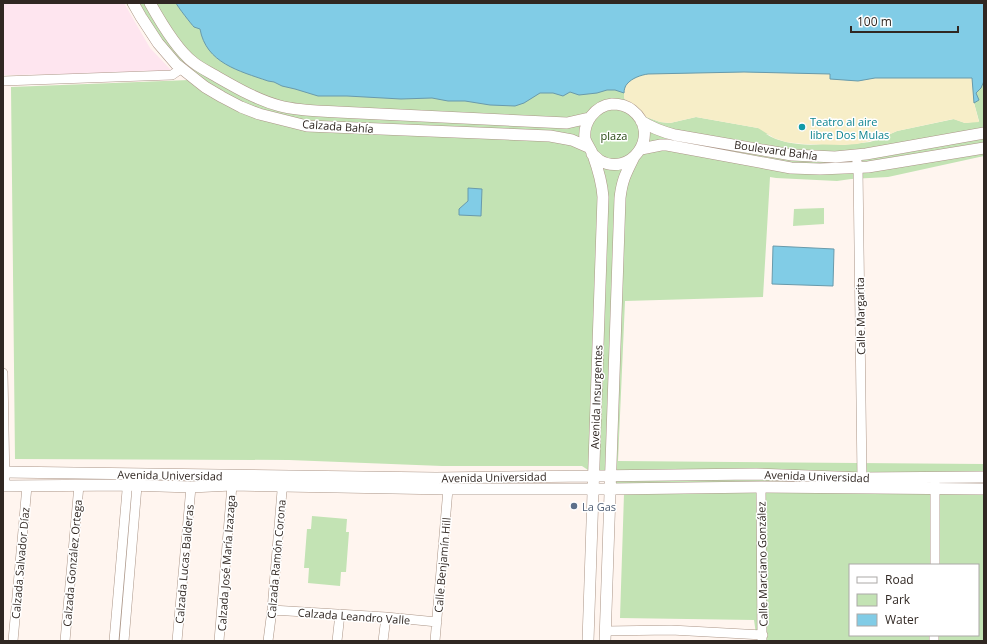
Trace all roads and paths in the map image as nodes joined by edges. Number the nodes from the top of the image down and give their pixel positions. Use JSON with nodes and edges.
{"nodes":[{"id":1,"x":133,"y":3,"type":"edge"},
{"id":2,"x":150,"y":3,"type":"edge"},
{"id":3,"x":182,"y":68,"type":"junction"},
{"id":4,"x":3,"y":81,"type":"edge"},
{"id":5,"x":590,"y":118,"type":"junction"},
{"id":6,"x":642,"y":121,"type":"junction"},
{"id":7,"x":984,"y":133,"type":"edge"},
{"id":8,"x":984,"y":148,"type":"edge"},
{"id":9,"x":590,"y":150,"type":"junction"},
{"id":10,"x":637,"y":153,"type":"junction"},
{"id":11,"x":856,"y":155,"type":"junction"},
{"id":12,"x":858,"y":168,"type":"junction"},
{"id":13,"x":598,"y":344,"type":"junction"},
{"id":14,"x":615,"y":347,"type":"junction"},
{"id":15,"x":3,"y":373,"type":"edge"},
{"id":16,"x":4,"y":472,"type":"edge"},
{"id":17,"x":611,"y":475,"type":"junction"},
{"id":18,"x":593,"y":476,"type":"junction"},
{"id":19,"x":984,"y":477,"type":"edge"},
{"id":20,"x":862,"y":478,"type":"junction"},
{"id":21,"x":133,"y":480,"type":"junction"},
{"id":22,"x":282,"y":481,"type":"junction"},
{"id":23,"x":935,"y":483,"type":"junction"},
{"id":24,"x":79,"y":485,"type":"junction"},
{"id":25,"x":232,"y":485,"type":"junction"},
{"id":26,"x":4,"y":486,"type":"edge"},
{"id":27,"x":27,"y":486,"type":"junction"},
{"id":28,"x":191,"y":486,"type":"junction"},
{"id":29,"x":761,"y":487,"type":"junction"},
{"id":30,"x":448,"y":489,"type":"junction"},
{"id":31,"x":593,"y":489,"type":"junction"},
{"id":32,"x":610,"y":489,"type":"junction"},
{"id":33,"x":984,"y":489,"type":"edge"},
{"id":34,"x":935,"y":564,"type":"edge"},
{"id":35,"x":272,"y":610,"type":"junction"},
{"id":36,"x":340,"y":614,"type":"junction"},
{"id":37,"x":386,"y":617,"type":"junction"},
{"id":38,"x":437,"y":622,"type":"junction"},
{"id":39,"x":605,"y":636,"type":"edge"},
{"id":40,"x":762,"y":638,"type":"edge"},
{"id":41,"x":13,"y":641,"type":"edge"},
{"id":42,"x":65,"y":641,"type":"edge"},
{"id":43,"x":114,"y":641,"type":"edge"},
{"id":44,"x":124,"y":641,"type":"edge"},
{"id":45,"x":177,"y":641,"type":"edge"},
{"id":46,"x":220,"y":641,"type":"edge"},
{"id":47,"x":268,"y":641,"type":"edge"},
{"id":48,"x":337,"y":641,"type":"edge"},
{"id":49,"x":383,"y":641,"type":"edge"},
{"id":50,"x":435,"y":641,"type":"edge"},
{"id":51,"x":588,"y":641,"type":"edge"}],
"edges":[{"from":1,"to":3,"type":"main road","name":"Calzada Bahía"},
{"from":2,"to":5,"type":"main road","name":"Calzada Bahía"},
{"from":3,"to":4,"type":"street"},
{"from":3,"to":9,"type":"main road","name":"Calzada Bahía"},
{"from":5,"to":6,"type":"main road"},
{"from":5,"to":9,"type":"main road"},
{"from":6,"to":10,"type":"main road"},
{"from":6,"to":11,"type":"main road","name":"Boulevard Bahía"},
{"from":7,"to":11,"type":"main road","name":"Boulevard Bahía"},
{"from":8,"to":12,"type":"main road","name":"Boulevard Bahía"},
{"from":9,"to":10,"type":"main road"},
{"from":9,"to":13,"type":"main road","name":"Avenida Insurgentes"},
{"from":10,"to":12,"type":"main road","name":"Boulevard Bahía"},
{"from":10,"to":14,"type":"main road","name":"Avenida Insurgentes"},
{"from":11,"to":12,"type":"street","name":"Calle Margarita"},
{"from":12,"to":20,"type":"street","name":"Calle Margarita"},
{"from":13,"to":14,"type":"main road"},
{"from":13,"to":18,"type":"main road","name":"Avenida Insurgentes"},
{"from":14,"to":17,"type":"main road","name":"Avenida Insurgentes"},
{"from":15,"to":16,"type":"street"},
{"from":16,"to":21,"type":"main road","name":"Avenida Universidad"},
{"from":16,"to":26,"type":"street"},
{"from":17,"to":18,"type":"main road","name":"Avenida Universidad"},
{"from":17,"to":20,"type":"main road","name":"Avenida Universidad"},
{"from":17,"to":32,"type":"main road","name":"Avenida Insurgentes"},
{"from":18,"to":22,"type":"main road","name":"Avenida Universidad"},
{"from":18,"to":31,"type":"main road","name":"Avenida Insurgentes"},
{"from":19,"to":23,"type":"main road","name":"Avenida Universidad"},
{"from":20,"to":23,"type":"main road","name":"Avenida Universidad"},
{"from":21,"to":22,"type":"main road","name":"Avenida Universidad"},
{"from":21,"to":24,"type":"main road","name":"Avenida Universidad"},
{"from":21,"to":28,"type":"main road","name":"Avenida Universidad"},
{"from":21,"to":43,"type":"street"},
{"from":21,"to":44,"type":"street"},
{"from":22,"to":25,"type":"main road","name":"Avenida Universidad"},
{"from":22,"to":30,"type":"main road","name":"Avenida Universidad"},
{"from":22,"to":35,"type":"street","name":"Calzada Ramón Corona"},
{"from":23,"to":29,"type":"main road","name":"Avenida Universidad"},
{"from":23,"to":33,"type":"main road","name":"Avenida Universidad"},
{"from":23,"to":34,"type":"street"},
{"from":24,"to":27,"type":"main road","name":"Avenida Universidad"},
{"from":24,"to":42,"type":"street","name":"Calzada González Ortega"},
{"from":25,"to":28,"type":"main road","name":"Avenida Universidad"},
{"from":25,"to":46,"type":"street","name":"Calzada José María Izazaga"},
{"from":26,"to":27,"type":"main road","name":"Avenida Universidad"},
{"from":27,"to":41,"type":"street","name":"Calzada Salvador Díaz"},
{"from":28,"to":45,"type":"street","name":"Calzada Lucas Balderas"},
{"from":29,"to":32,"type":"main road","name":"Avenida Universidad"},
{"from":29,"to":40,"type":"street","name":"Calle Marciano González"},
{"from":30,"to":31,"type":"main road","name":"Avenida Universidad"},
{"from":30,"to":38,"type":"street","name":"Calle Benjamín Hill"},
{"from":31,"to":32,"type":"main road","name":"Avenida Universidad"},
{"from":31,"to":51,"type":"main road","name":"Avenida Insurgentes"},
{"from":32,"to":39,"type":"main road","name":"Avenida Insurgentes"},
{"from":35,"to":36,"type":"street","name":"Calzada Leandro Valle"},
{"from":35,"to":47,"type":"street","name":"Calzada Ramón Corona"},
{"from":36,"to":37,"type":"street","name":"Calzada Leandro Valle"},
{"from":36,"to":48,"type":"street"},
{"from":37,"to":38,"type":"street","name":"Calzada Leandro Valle"},
{"from":37,"to":49,"type":"street"},
{"from":38,"to":50,"type":"street","name":"Calle Benjamín Hill"},
{"from":39,"to":40,"type":"street"}]}
